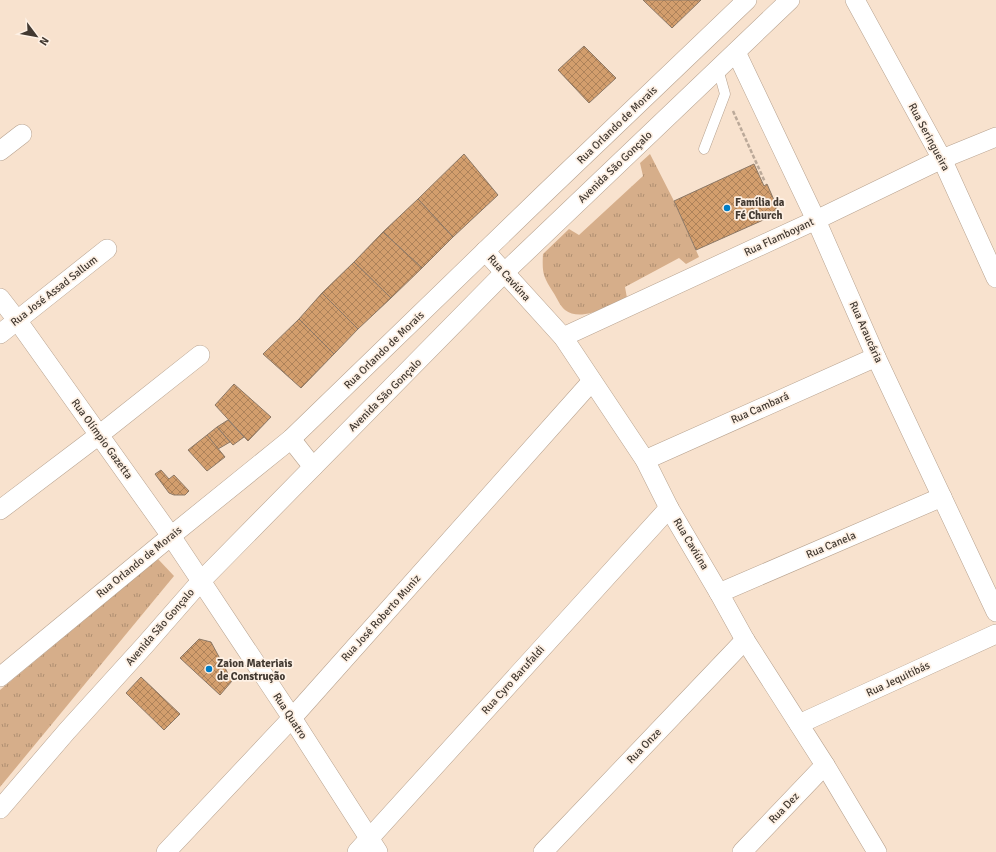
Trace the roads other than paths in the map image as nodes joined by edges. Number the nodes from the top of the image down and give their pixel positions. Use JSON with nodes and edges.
{"nodes":[{"id":1,"x":747,"y":0,"type":"edge"},
{"id":2,"x":790,"y":0,"type":"edge"},
{"id":3,"x":855,"y":0,"type":"edge"},
{"id":4,"x":736,"y":52,"type":"junction"},
{"id":5,"x":718,"y":69,"type":"junction"},
{"id":6,"x":22,"y":134,"type":"dead end"},
{"id":7,"x":996,"y":137,"type":"edge"},
{"id":8,"x":600,"y":141,"type":"junction"},
{"id":9,"x":704,"y":149,"type":"dead end"},
{"id":10,"x":0,"y":151,"type":"edge"},
{"id":11,"x":942,"y":159,"type":"junction"},
{"id":12,"x":617,"y":165,"type":"junction"},
{"id":13,"x":816,"y":220,"type":"junction"},
{"id":14,"x":107,"y":249,"type":"dead end"},
{"id":15,"x":485,"y":251,"type":"junction"},
{"id":16,"x":505,"y":272,"type":"junction"},
{"id":17,"x":996,"y":278,"type":"edge"},
{"id":18,"x":0,"y":298,"type":"edge"},
{"id":19,"x":18,"y":320,"type":"junction"},
{"id":20,"x":0,"y":334,"type":"edge"},
{"id":21,"x":563,"y":337,"type":"junction"},
{"id":22,"x":200,"y":356,"type":"dead end"},
{"id":23,"x":876,"y":357,"type":"junction"},
{"id":24,"x":592,"y":380,"type":"junction"},
{"id":25,"x":99,"y":435,"type":"junction"},
{"id":26,"x":291,"y":440,"type":"junction"},
{"id":27,"x":645,"y":460,"type":"junction"},
{"id":28,"x":313,"y":467,"type":"junction"},
{"id":29,"x":942,"y":497,"type":"junction"},
{"id":30,"x":669,"y":508,"type":"junction"},
{"id":31,"x":0,"y":510,"type":"edge"},
{"id":32,"x":171,"y":536,"type":"junction"},
{"id":33,"x":201,"y":581,"type":"junction"},
{"id":34,"x":719,"y":593,"type":"junction"},
{"id":35,"x":996,"y":612,"type":"edge"},
{"id":36,"x":996,"y":634,"type":"edge"},
{"id":37,"x":745,"y":640,"type":"junction"},
{"id":38,"x":0,"y":677,"type":"edge"},
{"id":39,"x":292,"y":718,"type":"junction"},
{"id":40,"x":799,"y":724,"type":"junction"},
{"id":41,"x":825,"y":765,"type":"junction"},
{"id":42,"x":0,"y":809,"type":"edge"},
{"id":43,"x":374,"y":845,"type":"edge"},
{"id":44,"x":166,"y":852,"type":"edge"},
{"id":45,"x":357,"y":852,"type":"edge"},
{"id":46,"x":543,"y":852,"type":"edge"},
{"id":47,"x":742,"y":852,"type":"edge"},
{"id":48,"x":877,"y":852,"type":"edge"}],
"edges":[{"from":1,"to":8,"type":"street","name":"Rua Orlando de Morais"},
{"from":2,"to":4,"type":"street","name":"Avenida São Gonçalo"},
{"from":3,"to":11,"type":"street","name":"Rua Seringueira"},
{"from":4,"to":5,"type":"street","name":"Avenida São Gonçalo"},
{"from":4,"to":13,"type":"street","name":"Rua Araucária"},
{"from":5,"to":9,"type":"lane"},
{"from":5,"to":12,"type":"street","name":"Avenida São Gonçalo"},
{"from":6,"to":10,"type":"street"},
{"from":7,"to":11,"type":"street","name":"Rua Flamboyant"},
{"from":8,"to":12,"type":"street"},
{"from":8,"to":15,"type":"street","name":"Rua Orlando de Morais"},
{"from":11,"to":13,"type":"street","name":"Rua Flamboyant"},
{"from":11,"to":17,"type":"street","name":"Rua Seringueira"},
{"from":12,"to":16,"type":"street","name":"Avenida São Gonçalo"},
{"from":13,"to":21,"type":"street","name":"Rua Flamboyant"},
{"from":13,"to":23,"type":"street","name":"Rua Araucária"},
{"from":14,"to":19,"type":"street","name":"Rua José Assad Sallum"},
{"from":15,"to":16,"type":"street","name":"Rua Caviúna"},
{"from":15,"to":26,"type":"street","name":"Rua Orlando de Morais"},
{"from":16,"to":21,"type":"street","name":"Rua Caviúna"},
{"from":16,"to":28,"type":"street","name":"Avenida São Gonçalo"},
{"from":18,"to":19,"type":"street","name":"Rua Olímpio Gazetta"},
{"from":19,"to":20,"type":"street","name":"Rua José Assad Sallum"},
{"from":19,"to":25,"type":"street","name":"Rua Olímpio Gazetta"},
{"from":21,"to":24,"type":"street","name":"Rua Caviúna"},
{"from":22,"to":25,"type":"street"},
{"from":23,"to":27,"type":"street","name":"Rua Cambará"},
{"from":23,"to":29,"type":"street","name":"Rua Araucária"},
{"from":24,"to":27,"type":"street","name":"Rua Caviúna"},
{"from":24,"to":39,"type":"street","name":"Rua José Roberto Muniz"},
{"from":25,"to":31,"type":"street"},
{"from":25,"to":32,"type":"street","name":"Rua Olímpio Gazetta"},
{"from":26,"to":28,"type":"street"},
{"from":26,"to":32,"type":"street","name":"Rua Orlando de Morais"},
{"from":27,"to":30,"type":"street","name":"Rua Caviúna"},
{"from":28,"to":33,"type":"street","name":"Avenida São Gonçalo"},
{"from":29,"to":34,"type":"street","name":"Rua Canela"},
{"from":29,"to":35,"type":"street","name":"Rua Araucária"},
{"from":30,"to":34,"type":"street","name":"Rua Caviúna"},
{"from":30,"to":43,"type":"street","name":"Rua Cyro Barufaldi"},
{"from":32,"to":33,"type":"street","name":"Rua Olímpio Gazetta"},
{"from":32,"to":38,"type":"street","name":"Rua Orlando de Morais"},
{"from":33,"to":39,"type":"street","name":"Rua Quatro"},
{"from":33,"to":42,"type":"street","name":"Avenida São Gonçalo"},
{"from":34,"to":37,"type":"street","name":"Rua Caviúna"},
{"from":36,"to":40,"type":"street","name":"Rua Jequitibás"},
{"from":37,"to":40,"type":"street","name":"Rua Caviúna"},
{"from":37,"to":46,"type":"street","name":"Rua Onze"},
{"from":39,"to":43,"type":"street","name":"Rua Quatro"},
{"from":39,"to":44,"type":"street","name":"Rua José Roberto Muniz"},
{"from":40,"to":41,"type":"street","name":"Rua Caviúna"},
{"from":41,"to":47,"type":"street","name":"Rua Dez"},
{"from":41,"to":48,"type":"street","name":"Rua Caviúna"},
{"from":43,"to":45,"type":"street","name":"Rua Cyro Barufaldi"}]}
